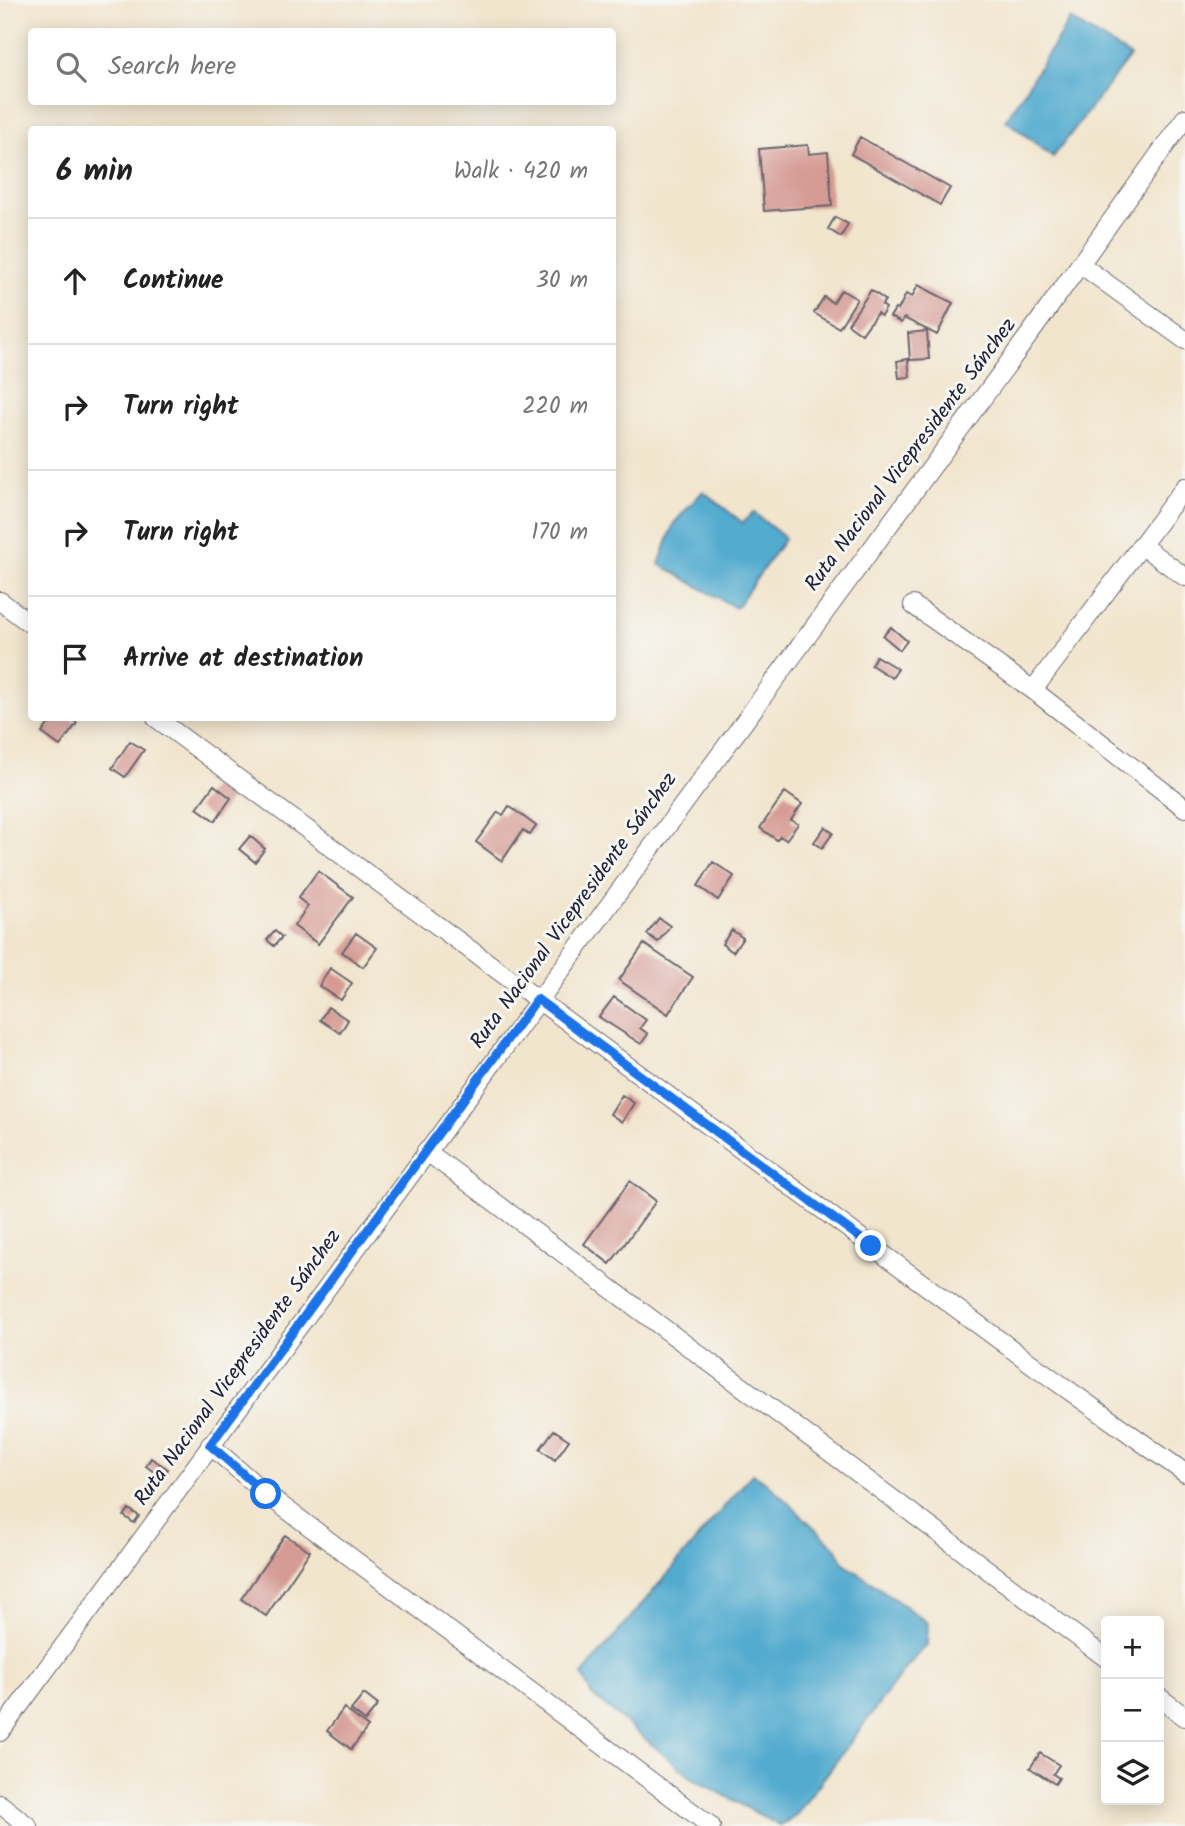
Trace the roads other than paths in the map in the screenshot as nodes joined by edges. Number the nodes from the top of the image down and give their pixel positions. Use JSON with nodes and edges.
{"nodes":[{"id":1,"x":1185,"y":118,"type":"edge"},
{"id":2,"x":1080,"y":264,"type":"junction"},
{"id":3,"x":1185,"y":340,"type":"edge"},
{"id":4,"x":1185,"y":487,"type":"edge"},
{"id":5,"x":1141,"y":545,"type":"junction"},
{"id":6,"x":1185,"y":577,"type":"edge"},
{"id":7,"x":0,"y":601,"type":"edge"},
{"id":8,"x":913,"y":606,"type":"dead end"},
{"id":9,"x":28,"y":622,"type":"edge"},
{"id":10,"x":1033,"y":690,"type":"junction"},
{"id":11,"x":160,"y":721,"type":"edge"},
{"id":12,"x":1185,"y":808,"type":"edge"},
{"id":13,"x":537,"y":999,"type":"junction"},
{"id":14,"x":426,"y":1151,"type":"junction"},
{"id":15,"x":210,"y":1445,"type":"junction"},
{"id":16,"x":1185,"y":1473,"type":"edge"},
{"id":17,"x":1101,"y":1654,"type":"edge"},
{"id":18,"x":1164,"y":1701,"type":"edge"},
{"id":19,"x":1185,"y":1717,"type":"edge"},
{"id":20,"x":0,"y":1732,"type":"edge"},
{"id":21,"x":0,"y":1804,"type":"edge"},
{"id":22,"x":29,"y":1826,"type":"edge"},
{"id":23,"x":711,"y":1826,"type":"edge"}],
"edges":[{"from":1,"to":2,"type":"street","name":"Ruta Nacional Vicepresidente Sánchez"},
{"from":2,"to":3,"type":"street"},
{"from":2,"to":13,"type":"street","name":"Ruta Nacional Vicepresidente Sánchez"},
{"from":4,"to":5,"type":"street"},
{"from":5,"to":6,"type":"street"},
{"from":5,"to":10,"type":"street"},
{"from":7,"to":9,"type":"street"},
{"from":8,"to":10,"type":"street"},
{"from":10,"to":12,"type":"street"},
{"from":11,"to":13,"type":"street"},
{"from":13,"to":14,"type":"street","name":"Ruta Nacional Vicepresidente Sánchez"},
{"from":13,"to":16,"type":"street"},
{"from":14,"to":15,"type":"street","name":"Ruta Nacional Vicepresidente Sánchez"},
{"from":14,"to":17,"type":"street"},
{"from":15,"to":20,"type":"street","name":"Ruta Nacional Vicepresidente Sánchez"},
{"from":15,"to":23,"type":"street"},
{"from":18,"to":19,"type":"street"},
{"from":21,"to":22,"type":"street"}]}
